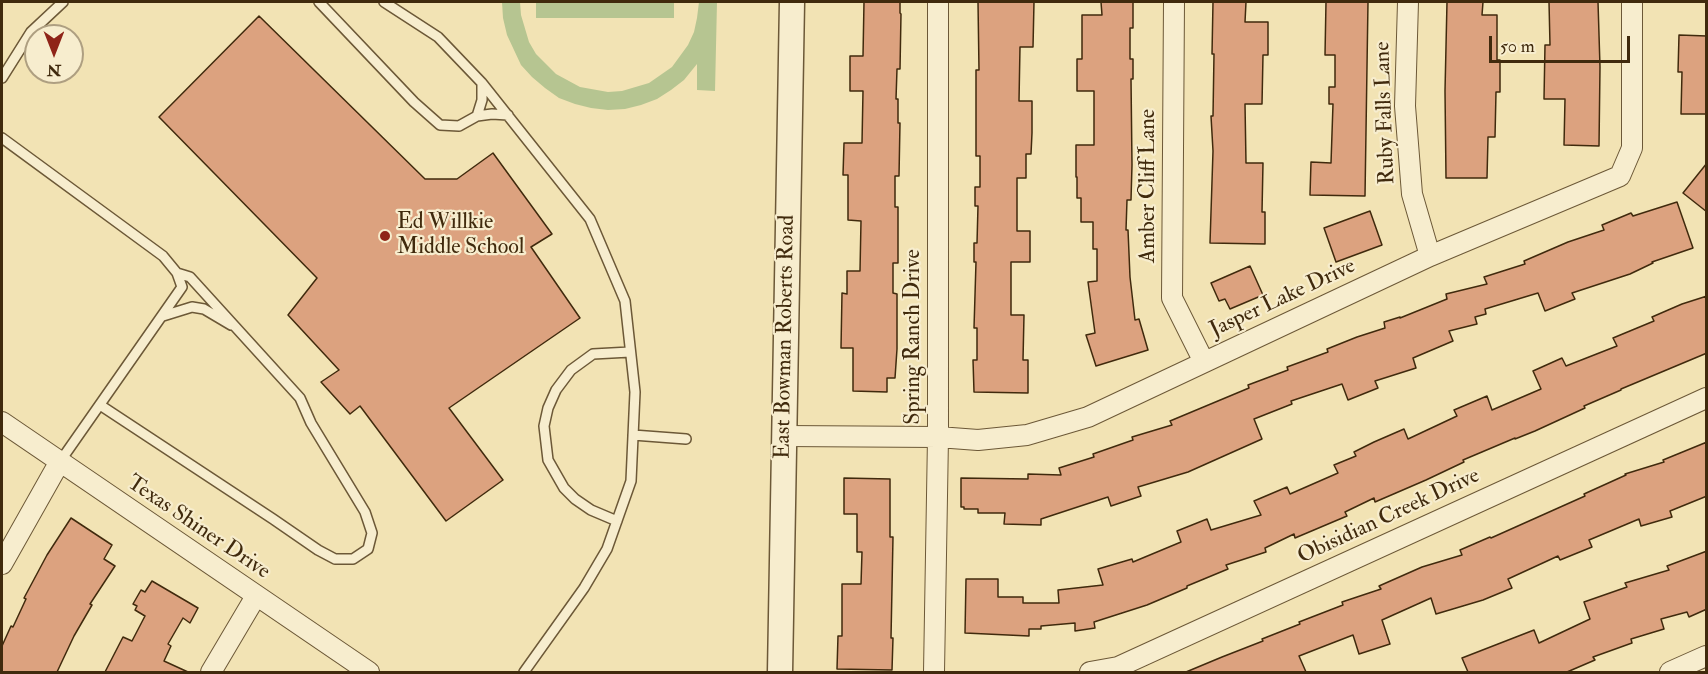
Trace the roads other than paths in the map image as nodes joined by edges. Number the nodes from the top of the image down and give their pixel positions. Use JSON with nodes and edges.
{"nodes":[{"id":1,"x":63,"y":2,"type":"edge"},
{"id":2,"x":319,"y":2,"type":"edge"},
{"id":3,"x":384,"y":2,"type":"edge"},
{"id":4,"x":792,"y":2,"type":"edge"},
{"id":5,"x":938,"y":2,"type":"edge"},
{"id":6,"x":1174,"y":2,"type":"edge"},
{"id":7,"x":1408,"y":2,"type":"edge"},
{"id":8,"x":1632,"y":2,"type":"edge"},
{"id":9,"x":2,"y":78,"type":"edge"},
{"id":10,"x":482,"y":83,"type":"junction"},
{"id":11,"x":508,"y":115,"type":"junction"},
{"id":12,"x":477,"y":116,"type":"junction"},
{"id":13,"x":2,"y":138,"type":"edge"},
{"id":14,"x":1431,"y":256,"type":"junction"},
{"id":15,"x":177,"y":273,"type":"junction"},
{"id":16,"x":163,"y":316,"type":"junction"},
{"id":17,"x":238,"y":329,"type":"junction"},
{"id":18,"x":630,"y":352,"type":"junction"},
{"id":19,"x":1204,"y":362,"type":"junction"},
{"id":20,"x":1707,"y":398,"type":"edge"},
{"id":21,"x":100,"y":405,"type":"junction"},
{"id":22,"x":2,"y":422,"type":"edge"},
{"id":23,"x":633,"y":435,"type":"junction"},
{"id":24,"x":784,"y":436,"type":"junction"},
{"id":25,"x":938,"y":437,"type":"junction"},
{"id":26,"x":686,"y":439,"type":"dead end"},
{"id":27,"x":59,"y":463,"type":"junction"},
{"id":28,"x":617,"y":521,"type":"junction"},
{"id":29,"x":2,"y":564,"type":"edge"},
{"id":30,"x":256,"y":596,"type":"junction"},
{"id":31,"x":1707,"y":656,"type":"edge"},
{"id":32,"x":211,"y":672,"type":"edge"},
{"id":33,"x":369,"y":672,"type":"edge"},
{"id":34,"x":524,"y":672,"type":"edge"},
{"id":35,"x":780,"y":672,"type":"edge"},
{"id":36,"x":934,"y":672,"type":"edge"},
{"id":37,"x":1090,"y":672,"type":"edge"},
{"id":38,"x":1670,"y":672,"type":"edge"}],
"edges":[{"from":1,"to":9,"type":"lane"},
{"from":2,"to":12,"type":"lane"},
{"from":3,"to":10,"type":"lane"},
{"from":4,"to":24,"type":"street","name":"East Bowman Roberts Road"},
{"from":5,"to":25,"type":"street","name":"Spring Ranch Drive"},
{"from":6,"to":19,"type":"street","name":"Amber Cliff Lane"},
{"from":7,"to":14,"type":"street","name":"Ruby Falls Lane"},
{"from":8,"to":14,"type":"street","name":"Jasper Lake Drive"},
{"from":10,"to":11,"type":"lane"},
{"from":10,"to":12,"type":"lane"},
{"from":11,"to":12,"type":"lane"},
{"from":11,"to":18,"type":"lane"},
{"from":13,"to":15,"type":"lane"},
{"from":14,"to":19,"type":"street","name":"Jasper Lake Drive"},
{"from":15,"to":16,"type":"lane"},
{"from":15,"to":17,"type":"lane"},
{"from":16,"to":17,"type":"lane"},
{"from":16,"to":21,"type":"lane"},
{"from":17,"to":21,"type":"lane"},
{"from":18,"to":23,"type":"lane"},
{"from":18,"to":28,"type":"lane"},
{"from":19,"to":25,"type":"street","name":"Jasper Lake Drive"},
{"from":20,"to":37,"type":"street","name":"Obisidian Creek Drive"},
{"from":21,"to":27,"type":"lane"},
{"from":22,"to":27,"type":"street","name":"Texas Shiner Drive"},
{"from":23,"to":26,"type":"lane"},
{"from":23,"to":28,"type":"lane"},
{"from":24,"to":25,"type":"street","name":"Jasper Lake Drive"},
{"from":24,"to":35,"type":"street","name":"East Bowman Roberts Road"},
{"from":25,"to":36,"type":"street","name":"Spring Ranch Drive"},
{"from":27,"to":29,"type":"street"},
{"from":27,"to":30,"type":"street","name":"Texas Shiner Drive"},
{"from":28,"to":34,"type":"lane"},
{"from":30,"to":32,"type":"street"},
{"from":30,"to":33,"type":"street","name":"Texas Shiner Drive"},
{"from":31,"to":38,"type":"street"}]}
